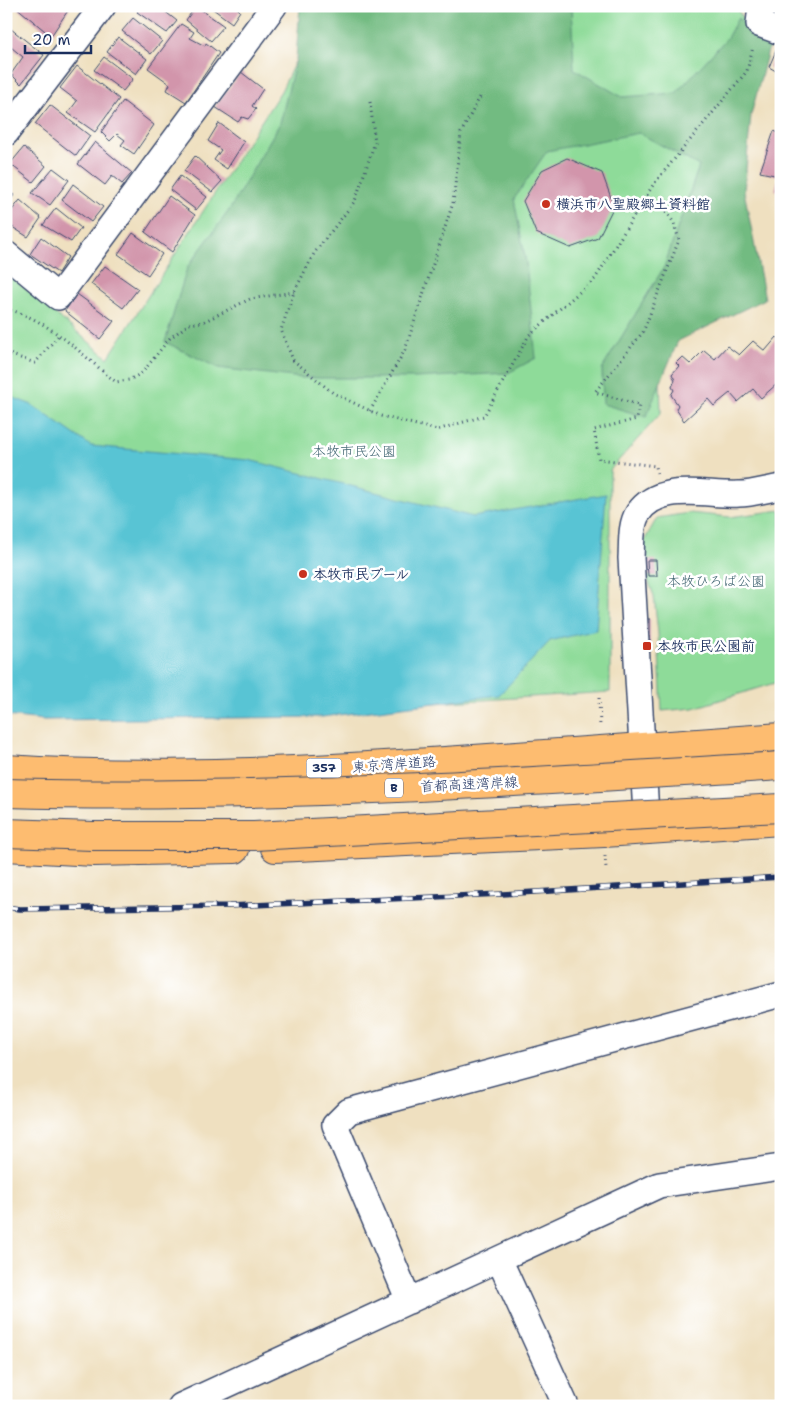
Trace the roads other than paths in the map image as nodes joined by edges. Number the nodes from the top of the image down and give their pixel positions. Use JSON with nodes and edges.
{"nodes":[{"id":1,"x":103,"y":6,"type":"edge"},
{"id":2,"x":274,"y":6,"type":"edge"},
{"id":3,"x":6,"y":133,"type":"edge"},
{"id":4,"x":6,"y":254,"type":"edge"},
{"id":5,"x":781,"y":487,"type":"edge"},
{"id":6,"x":781,"y":727,"type":"edge"},
{"id":7,"x":781,"y":738,"type":"edge"},
{"id":8,"x":723,"y":742,"type":"junction"},
{"id":9,"x":642,"y":748,"type":"junction"},
{"id":10,"x":781,"y":766,"type":"edge"},
{"id":11,"x":6,"y":769,"type":"edge"},
{"id":12,"x":6,"y":793,"type":"edge"},
{"id":13,"x":781,"y":808,"type":"edge"},
{"id":14,"x":781,"y":822,"type":"edge"},
{"id":15,"x":647,"y":831,"type":"junction"},
{"id":16,"x":6,"y":833,"type":"edge"},
{"id":17,"x":6,"y":847,"type":"edge"},
{"id":18,"x":235,"y":849,"type":"junction"},
{"id":19,"x":6,"y":866,"type":"edge"},
{"id":20,"x":781,"y":994,"type":"edge"},
{"id":21,"x":781,"y":1167,"type":"edge"},
{"id":22,"x":499,"y":1259,"type":"junction"},
{"id":23,"x":409,"y":1300,"type":"junction"},
{"id":24,"x":180,"y":1406,"type":"edge"},
{"id":25,"x":566,"y":1406,"type":"edge"}],
"edges":[{"from":1,"to":3,"type":"street"},
{"from":2,"to":4,"type":"street"},
{"from":5,"to":9,"type":"street"},
{"from":6,"to":8,"type":"street"},
{"from":7,"to":8,"type":"highway","name":"東京湾岸道路","number":"357"},
{"from":8,"to":9,"type":"highway","name":"東京湾岸道路","number":"357"},
{"from":9,"to":11,"type":"highway","name":"東京湾岸道路","number":"357"},
{"from":9,"to":15,"type":"street"},
{"from":10,"to":12,"type":"highway","name":"首都高速湾岸線","number":"B","bridge":true},
{"from":13,"to":16,"type":"highway","bridge":true},
{"from":14,"to":15,"type":"highway"},
{"from":15,"to":18,"type":"highway"},
{"from":17,"to":18,"type":"highway"},
{"from":18,"to":19,"type":"highway"},
{"from":20,"to":23,"type":"street"},
{"from":21,"to":22,"type":"street"},
{"from":22,"to":23,"type":"street"},
{"from":22,"to":25,"type":"street"},
{"from":23,"to":24,"type":"street"}]}
